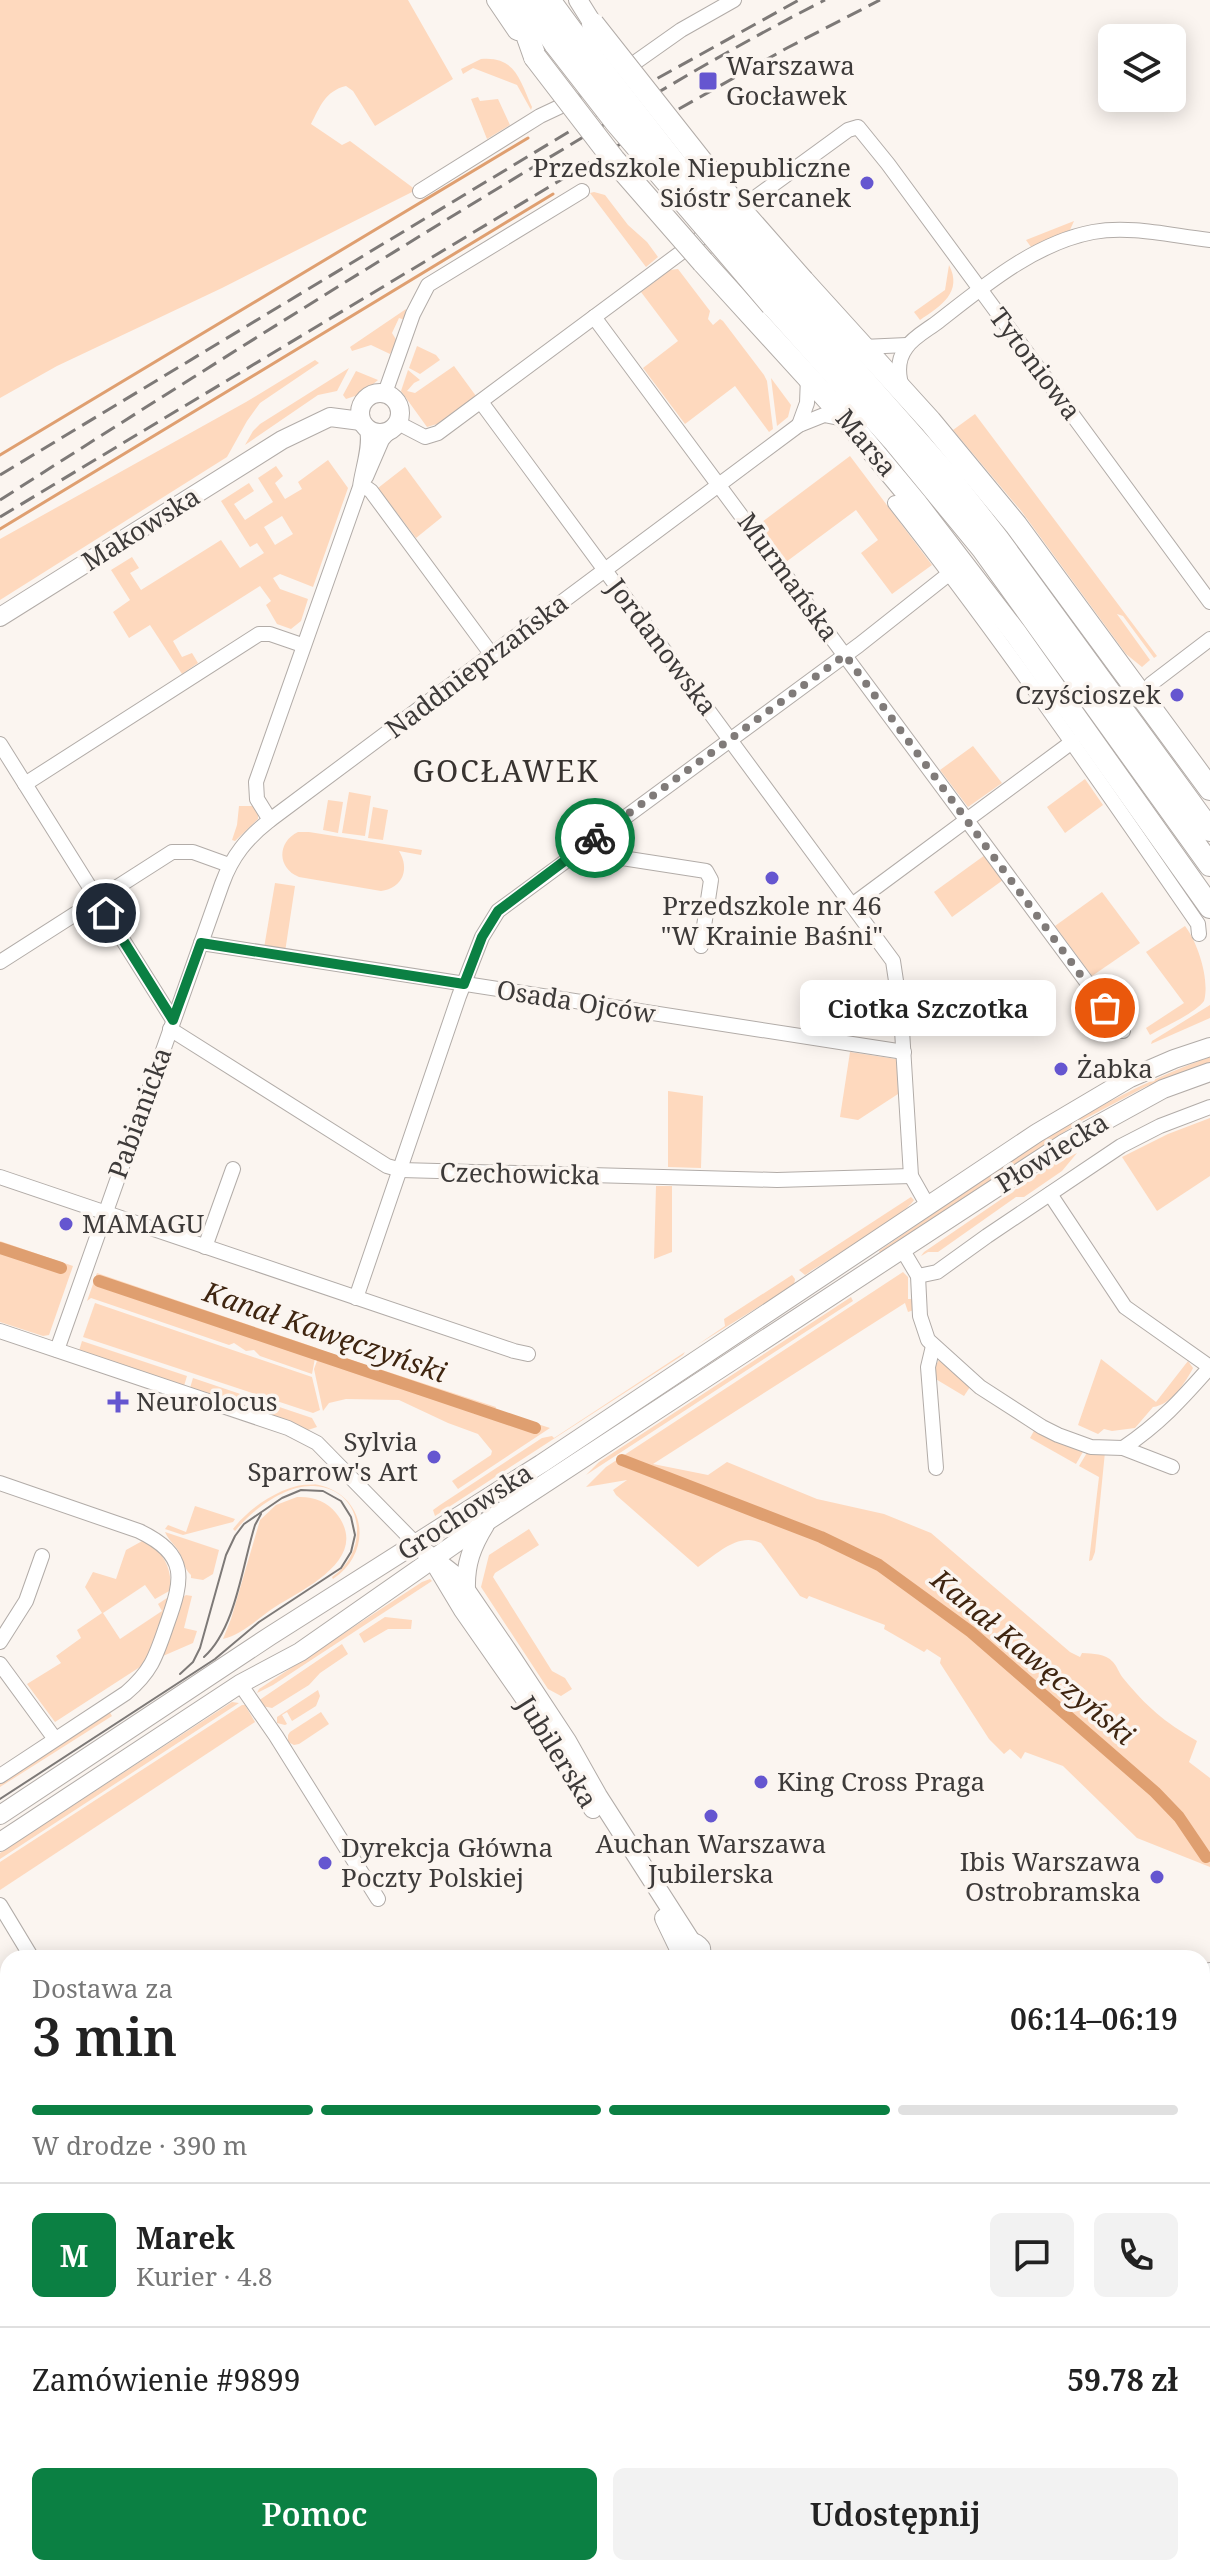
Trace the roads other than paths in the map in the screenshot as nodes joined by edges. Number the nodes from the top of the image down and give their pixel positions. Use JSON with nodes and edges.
{"nodes":[{"id":1,"x":496,"y":0,"type":"edge"},
{"id":2,"x":510,"y":0,"type":"edge"},
{"id":3,"x":525,"y":0,"type":"edge"},
{"id":4,"x":549,"y":0,"type":"edge"},
{"id":5,"x":563,"y":0,"type":"edge"},
{"id":6,"x":578,"y":0,"type":"edge"},
{"id":7,"x":734,"y":0,"type":"edge"},
{"id":8,"x":574,"y":34,"type":"junction"},
{"id":9,"x":535,"y":57,"type":"junction"},
{"id":10,"x":420,"y":191,"type":"dead end"},
{"id":11,"x":582,"y":191,"type":"dead end"},
{"id":12,"x":1210,"y":240,"type":"edge"},
{"id":13,"x":980,"y":289,"type":"junction"},
{"id":14,"x":779,"y":299,"type":"junction"},
{"id":15,"x":594,"y":317,"type":"junction"},
{"id":16,"x":907,"y":345,"type":"junction"},
{"id":17,"x":863,"y":347,"type":"junction"},
{"id":18,"x":808,"y":377,"type":"junction"},
{"id":19,"x":385,"y":393,"type":"junction"},
{"id":20,"x":905,"y":394,"type":"junction"},
{"id":21,"x":481,"y":402,"type":"junction"},
{"id":22,"x":363,"y":418,"type":"junction"},
{"id":23,"x":847,"y":420,"type":"junction"},
{"id":24,"x":799,"y":425,"type":"junction"},
{"id":25,"x":394,"y":428,"type":"junction"},
{"id":26,"x":361,"y":484,"type":"junction"},
{"id":27,"x":720,"y":485,"type":"junction"},
{"id":28,"x":895,"y":503,"type":"dead end"},
{"id":29,"x":604,"y":569,"type":"junction"},
{"id":30,"x":950,"y":573,"type":"junction"},
{"id":31,"x":982,"y":587,"type":"junction"},
{"id":32,"x":1210,"y":602,"type":"edge"},
{"id":33,"x":1081,"y":612,"type":"junction"},
{"id":34,"x":0,"y":617,"type":"edge"},
{"id":35,"x":1210,"y":639,"type":"edge"},
{"id":36,"x":302,"y":645,"type":"junction"},
{"id":37,"x":492,"y":655,"type":"junction"},
{"id":38,"x":845,"y":655,"type":"junction"},
{"id":39,"x":1151,"y":684,"type":"dead end"},
{"id":40,"x":1086,"y":692,"type":"junction"},
{"id":41,"x":1143,"y":737,"type":"junction"},
{"id":42,"x":729,"y":738,"type":"junction"},
{"id":43,"x":1072,"y":742,"type":"junction"},
{"id":44,"x":0,"y":744,"type":"edge"},
{"id":45,"x":25,"y":784,"type":"junction"},
{"id":46,"x":1210,"y":789,"type":"edge"},
{"id":47,"x":270,"y":820,"type":"junction"},
{"id":48,"x":968,"y":820,"type":"junction"},
{"id":49,"x":1210,"y":830,"type":"edge"},
{"id":50,"x":577,"y":851,"type":"junction"},
{"id":51,"x":229,"y":865,"type":"junction"},
{"id":52,"x":1210,"y":865,"type":"edge"},
{"id":53,"x":97,"y":898,"type":"junction"},
{"id":54,"x":852,"y":905,"type":"junction"},
{"id":55,"x":1210,"y":907,"type":"edge"},
{"id":56,"x":1199,"y":934,"type":"dead end"},
{"id":57,"x":201,"y":943,"type":"junction"},
{"id":58,"x":701,"y":946,"type":"dead end"},
{"id":59,"x":0,"y":962,"type":"edge"},
{"id":60,"x":464,"y":984,"type":"junction"},
{"id":61,"x":171,"y":1024,"type":"junction"},
{"id":62,"x":1123,"y":1031,"type":"dead end"},
{"id":63,"x":1210,"y":1047,"type":"edge"},
{"id":64,"x":904,"y":1052,"type":"junction"},
{"id":65,"x":1210,"y":1072,"type":"edge"},
{"id":66,"x":1210,"y":1107,"type":"edge"},
{"id":67,"x":233,"y":1169,"type":"dead end"},
{"id":68,"x":401,"y":1170,"type":"junction"},
{"id":69,"x":911,"y":1176,"type":"junction"},
{"id":70,"x":0,"y":1177,"type":"edge"},
{"id":71,"x":1050,"y":1194,"type":"junction"},
{"id":72,"x":928,"y":1206,"type":"junction"},
{"id":73,"x":104,"y":1213,"type":"junction"},
{"id":74,"x":205,"y":1247,"type":"junction"},
{"id":75,"x":902,"y":1249,"type":"junction"},
{"id":76,"x":918,"y":1276,"type":"junction"},
{"id":77,"x":356,"y":1298,"type":"junction"},
{"id":78,"x":0,"y":1331,"type":"edge"},
{"id":79,"x":933,"y":1346,"type":"junction"},
{"id":80,"x":57,"y":1350,"type":"junction"},
{"id":81,"x":528,"y":1354,"type":"dead end"},
{"id":82,"x":1210,"y":1367,"type":"edge"},
{"id":83,"x":1123,"y":1448,"type":"junction"},
{"id":84,"x":1172,"y":1467,"type":"dead end"},
{"id":85,"x":936,"y":1468,"type":"dead end"},
{"id":86,"x":0,"y":1483,"type":"edge"},
{"id":87,"x":486,"y":1522,"type":"junction"},
{"id":88,"x":416,"y":1544,"type":"junction"},
{"id":89,"x":42,"y":1556,"type":"dead end"},
{"id":90,"x":433,"y":1559,"type":"junction"},
{"id":91,"x":466,"y":1590,"type":"junction"},
{"id":92,"x":0,"y":1642,"type":"edge"},
{"id":93,"x":0,"y":1664,"type":"edge"},
{"id":94,"x":240,"y":1684,"type":"junction"},
{"id":95,"x":55,"y":1739,"type":"junction"},
{"id":96,"x":0,"y":1776,"type":"edge"},
{"id":97,"x":0,"y":1815,"type":"edge"},
{"id":98,"x":0,"y":1842,"type":"edge"},
{"id":99,"x":378,"y":1899,"type":"dead end"},
{"id":100,"x":0,"y":1905,"type":"edge"},
{"id":101,"x":682,"y":1949,"type":"edge"},
{"id":102,"x":27,"y":1950,"type":"edge"},
{"id":103,"x":701,"y":1950,"type":"edge"}],
"edges":[{"from":1,"to":9,"type":"main road","name":"Marsa"},
{"from":2,"to":9,"type":"main road"},
{"from":3,"to":8,"type":"main road","name":"Marsa"},
{"from":4,"to":8,"type":"main road","name":"Marsa"},
{"from":5,"to":8,"type":"main road"},
{"from":6,"to":8,"type":"main road","name":"Marsa"},
{"from":7,"to":10,"type":"street"},
{"from":8,"to":14,"type":"main road","name":"Marsa","bridge":true},
{"from":8,"to":14,"type":"main road","name":"Marsa","bridge":true},
{"from":9,"to":14,"type":"main road","name":"Marsa","bridge":true},
{"from":11,"to":19,"type":"street"},
{"from":12,"to":13,"type":"street"},
{"from":13,"to":15,"type":"street","name":"Tytoniowa"},
{"from":13,"to":16,"type":"street"},
{"from":13,"to":32,"type":"street","name":"Tytoniowa"},
{"from":14,"to":17,"type":"main road","name":"Marsa"},
{"from":14,"to":18,"type":"main road","name":"Marsa"},
{"from":14,"to":40,"type":"main road","name":"Marsa"},
{"from":14,"to":41,"type":"main road","name":"Marsa"},
{"from":15,"to":21,"type":"street"},
{"from":15,"to":27,"type":"street","name":"Murmańska"},
{"from":16,"to":17,"type":"street"},
{"from":16,"to":20,"type":"street"},
{"from":17,"to":20,"type":"main road","name":"Marsa"},
{"from":18,"to":23,"type":"main road","name":"Marsa"},
{"from":18,"to":24,"type":"street"},
{"from":19,"to":22,"type":"main road"},
{"from":19,"to":25,"type":"main road"},
{"from":20,"to":33,"type":"main road","name":"Marsa"},
{"from":21,"to":25,"type":"street"},
{"from":21,"to":29,"type":"street","name":"Jordanowska"},
{"from":22,"to":25,"type":"main road"},
{"from":22,"to":26,"type":"street"},
{"from":22,"to":34,"type":"main road","name":"Makowska"},
{"from":23,"to":24,"type":"street","name":"Naddnieprzańska"},
{"from":23,"to":31,"type":"main road","name":"Marsa"},
{"from":24,"to":27,"type":"street","name":"Naddnieprzańska"},
{"from":25,"to":26,"type":"street"},
{"from":26,"to":36,"type":"street"},
{"from":26,"to":37,"type":"street"},
{"from":27,"to":29,"type":"street","name":"Naddnieprzańska"},
{"from":27,"to":38,"type":"street","name":"Murmańska"},
{"from":28,"to":30,"type":"street"},
{"from":29,"to":37,"type":"street","name":"Naddnieprzańska"},
{"from":29,"to":42,"type":"street","name":"Jordanowska"},
{"from":30,"to":38,"type":"street"},
{"from":30,"to":43,"type":"street"},
{"from":31,"to":40,"type":"main road"},
{"from":31,"to":55,"type":"main road","name":"Marsa"},
{"from":33,"to":41,"type":"main road"},
{"from":33,"to":46,"type":"main road","name":"Marsa"},
{"from":35,"to":39,"type":"street"},
{"from":36,"to":45,"type":"street"},
{"from":36,"to":47,"type":"street"},
{"from":37,"to":47,"type":"street","name":"Naddnieprzańska"},
{"from":38,"to":42,"type":"street"},
{"from":38,"to":48,"type":"street","name":"Murmańska"},
{"from":40,"to":52,"type":"main road","name":"Marsa"},
{"from":41,"to":49,"type":"main road","name":"Marsa"},
{"from":42,"to":50,"type":"street"},
{"from":42,"to":54,"type":"street","name":"Jordanowska"},
{"from":43,"to":48,"type":"street"},
{"from":43,"to":56,"type":"street"},
{"from":44,"to":45,"type":"street"},
{"from":45,"to":53,"type":"street"},
{"from":47,"to":51,"type":"street","name":"Pabianicka"},
{"from":48,"to":54,"type":"street"},
{"from":48,"to":62,"type":"street","name":"Murmańska"},
{"from":50,"to":58,"type":"street"},
{"from":50,"to":60,"type":"street"},
{"from":51,"to":53,"type":"street"},
{"from":51,"to":57,"type":"street","name":"Pabianicka"},
{"from":53,"to":59,"type":"street"},
{"from":53,"to":61,"type":"street"},
{"from":54,"to":64,"type":"street","name":"Jordanowska"},
{"from":57,"to":60,"type":"street","name":"Osada Ojców"},
{"from":57,"to":61,"type":"street","name":"Pabianicka"},
{"from":60,"to":64,"type":"street","name":"Osada Ojców"},
{"from":60,"to":68,"type":"street"},
{"from":61,"to":68,"type":"street","name":"Czechowicka"},
{"from":61,"to":73,"type":"street","name":"Pabianicka"},
{"from":63,"to":72,"type":"main road","name":"Płowiecka"},
{"from":64,"to":69,"type":"street","name":"Jordanowska"},
{"from":65,"to":75,"type":"main road","name":"Płowiecka"},
{"from":66,"to":71,"type":"street"},
{"from":67,"to":74,"type":"street"},
{"from":68,"to":69,"type":"street","name":"Czechowicka"},
{"from":68,"to":77,"type":"street"},
{"from":69,"to":72,"type":"street","name":"Jordanowska"},
{"from":70,"to":73,"type":"street"},
{"from":71,"to":76,"type":"street"},
{"from":71,"to":82,"type":"street"},
{"from":72,"to":88,"type":"main road","name":"Grochowska"},
{"from":73,"to":74,"type":"street"},
{"from":73,"to":80,"type":"street","name":"Pabianicka"},
{"from":74,"to":77,"type":"street"},
{"from":75,"to":76,"type":"street"},
{"from":75,"to":87,"type":"main road","name":"Grochowska"},
{"from":76,"to":79,"type":"street"},
{"from":77,"to":81,"type":"street"},
{"from":78,"to":80,"type":"street"},
{"from":79,"to":83,"type":"street"},
{"from":79,"to":85,"type":"street"},
{"from":80,"to":88,"type":"street"},
{"from":82,"to":83,"type":"street"},
{"from":83,"to":84,"type":"street"},
{"from":86,"to":95,"type":"street"},
{"from":87,"to":90,"type":"main road","name":"Grochowska"},
{"from":87,"to":91,"type":"main road"},
{"from":88,"to":90,"type":"main road","name":"Jubilerska"},
{"from":88,"to":97,"type":"main road","name":"Grochowska"},
{"from":89,"to":92,"type":"street"},
{"from":90,"to":91,"type":"main road","name":"Jubilerska"},
{"from":90,"to":94,"type":"main road","name":"Grochowska"},
{"from":90,"to":101,"type":"main road","name":"Jubilerska"},
{"from":91,"to":101,"type":"main road","name":"Jubilerska"},
{"from":93,"to":95,"type":"street"},
{"from":94,"to":98,"type":"main road","name":"Grochowska"},
{"from":94,"to":99,"type":"street"},
{"from":95,"to":96,"type":"street"},
{"from":100,"to":102,"type":"street"},
{"from":101,"to":103,"type":"main road"}]}
